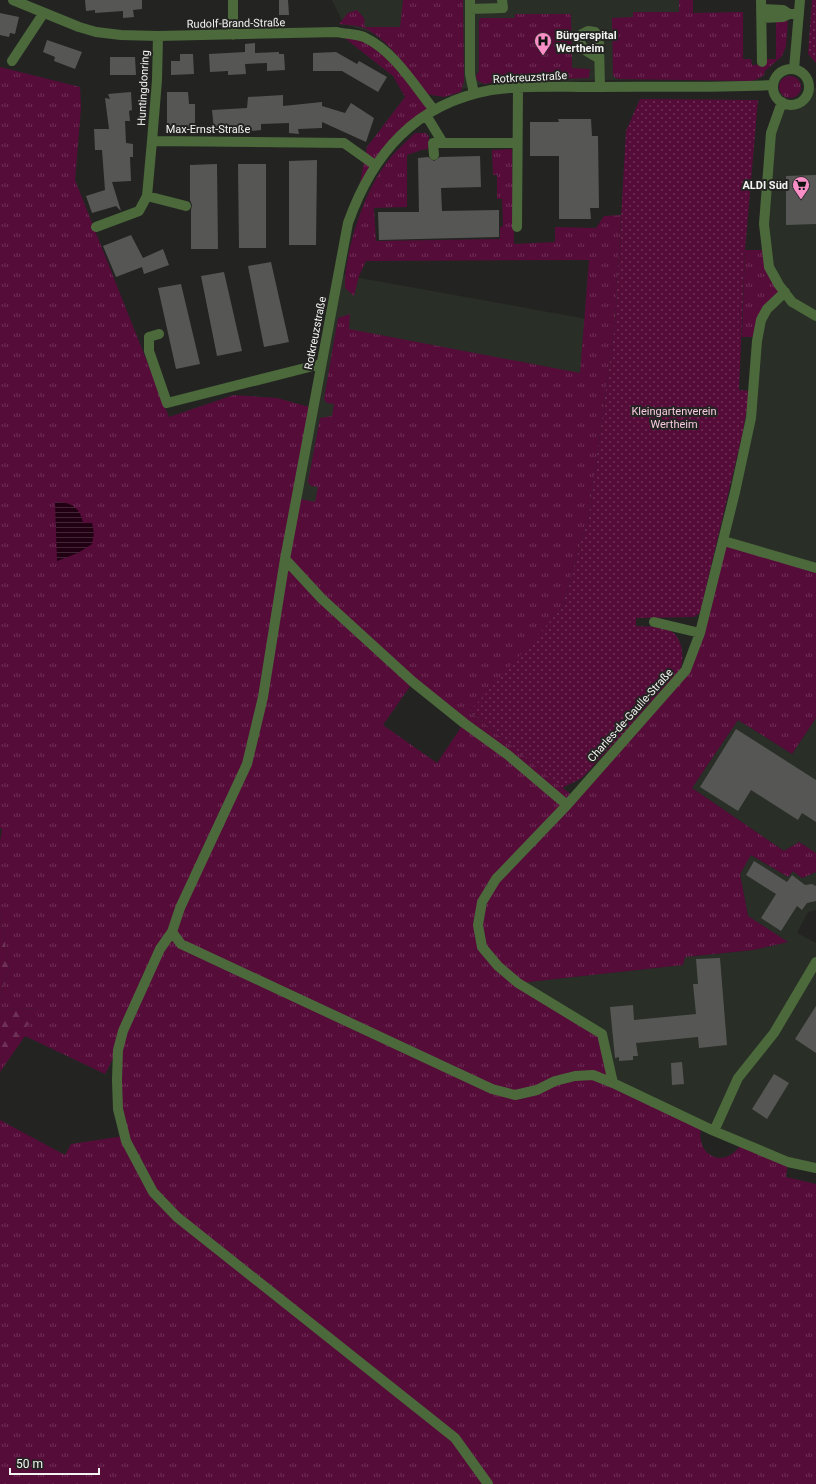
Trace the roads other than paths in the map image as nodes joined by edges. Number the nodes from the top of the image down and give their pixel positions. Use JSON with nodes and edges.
{"nodes":[{"id":1,"x":232,"y":0,"type":"edge"},
{"id":2,"x":502,"y":0,"type":"edge"},
{"id":3,"x":800,"y":0,"type":"edge"},
{"id":4,"x":20,"y":1,"type":"edge"},
{"id":5,"x":470,"y":4,"type":"edge"},
{"id":6,"x":761,"y":9,"type":"edge"},
{"id":7,"x":43,"y":14,"type":"junction"},
{"id":8,"x":794,"y":14,"type":"junction"},
{"id":9,"x":233,"y":35,"type":"junction"},
{"id":10,"x":158,"y":36,"type":"junction"},
{"id":11,"x":599,"y":58,"type":"dead end"},
{"id":12,"x":12,"y":61,"type":"dead end"},
{"id":13,"x":762,"y":62,"type":"dead end"},
{"id":14,"x":794,"y":69,"type":"junction"},
{"id":15,"x":773,"y":85,"type":"junction"},
{"id":16,"x":600,"y":86,"type":"junction"},
{"id":17,"x":813,"y":87,"type":"edge"},
{"id":18,"x":518,"y":88,"type":"junction"},
{"id":19,"x":474,"y":94,"type":"junction"},
{"id":20,"x":782,"y":102,"type":"junction"},
{"id":21,"x":430,"y":113,"type":"junction"},
{"id":22,"x":152,"y":141,"type":"junction"},
{"id":23,"x":443,"y":143,"type":"junction"},
{"id":24,"x":517,"y":143,"type":"junction"},
{"id":25,"x":434,"y":155,"type":"dead end"},
{"id":26,"x":375,"y":165,"type":"junction"},
{"id":27,"x":147,"y":196,"type":"junction"},
{"id":28,"x":186,"y":206,"type":"dead end"},
{"id":29,"x":517,"y":227,"type":"dead end"},
{"id":30,"x":96,"y":228,"type":"dead end"},
{"id":31,"x":785,"y":292,"type":"junction"},
{"id":32,"x":816,"y":316,"type":"edge"},
{"id":33,"x":159,"y":334,"type":"dead end"},
{"id":34,"x":321,"y":364,"type":"junction"},
{"id":35,"x":724,"y":541,"type":"junction"},
{"id":36,"x":285,"y":559,"type":"junction"},
{"id":37,"x":816,"y":568,"type":"edge"},
{"id":38,"x":654,"y":622,"type":"dead end"},
{"id":39,"x":700,"y":633,"type":"junction"},
{"id":40,"x":567,"y":805,"type":"junction"},
{"id":41,"x":172,"y":932,"type":"junction"},
{"id":42,"x":816,"y":962,"type":"edge"},
{"id":43,"x":613,"y":1083,"type":"junction"},
{"id":44,"x":714,"y":1131,"type":"junction"},
{"id":45,"x":816,"y":1168,"type":"edge"},
{"id":46,"x":488,"y":1484,"type":"edge"}],
"edges":[{"from":1,"to":9,"type":"street"},
{"from":2,"to":5,"type":"street"},
{"from":3,"to":8,"type":"street"},
{"from":4,"to":7,"type":"street","name":"Rudolf-Brand-Straße"},
{"from":5,"to":19,"type":"street"},
{"from":6,"to":8,"type":"street"},
{"from":6,"to":13,"type":"street"},
{"from":7,"to":10,"type":"street","name":"Rudolf-Brand-Straße"},
{"from":7,"to":12,"type":"street"},
{"from":8,"to":14,"type":"street"},
{"from":9,"to":10,"type":"street","name":"Rudolf-Brand-Straße"},
{"from":9,"to":21,"type":"street","name":"Rudolf-Brand-Straße"},
{"from":10,"to":22,"type":"street","name":"Huntingdonring"},
{"from":11,"to":16,"type":"street"},
{"from":14,"to":15,"type":"street"},
{"from":14,"to":17,"type":"street"},
{"from":15,"to":16,"type":"street","name":"Rotkreuzstraße"},
{"from":15,"to":20,"type":"street"},
{"from":16,"to":18,"type":"street","name":"Rotkreuzstraße"},
{"from":17,"to":20,"type":"street"},
{"from":18,"to":19,"type":"street","name":"Rotkreuzstraße"},
{"from":18,"to":24,"type":"street"},
{"from":19,"to":21,"type":"street","name":"Rotkreuzstraße"},
{"from":20,"to":31,"type":"street"},
{"from":21,"to":23,"type":"street","name":"Rudolf-Brand-Straße"},
{"from":21,"to":26,"type":"street","name":"Rotkreuzstraße"},
{"from":22,"to":26,"type":"street","name":"Max-Ernst-Straße"},
{"from":22,"to":27,"type":"street","name":"Max-Ernst-Straße"},
{"from":23,"to":24,"type":"street"},
{"from":23,"to":25,"type":"street"},
{"from":24,"to":29,"type":"street"},
{"from":26,"to":34,"type":"street","name":"Rotkreuzstraße"},
{"from":27,"to":28,"type":"street"},
{"from":27,"to":30,"type":"street","name":"Max-Ernst-Straße"},
{"from":31,"to":32,"type":"street"},
{"from":31,"to":35,"type":"street","name":"Charles-de-Gaulle-Straße"},
{"from":33,"to":34,"type":"street"},
{"from":34,"to":36,"type":"street","name":"Rotkreuzstraße"},
{"from":35,"to":37,"type":"street"},
{"from":35,"to":39,"type":"street","name":"Charles-de-Gaulle-Straße"},
{"from":36,"to":40,"type":"street"},
{"from":36,"to":41,"type":"street","name":"Rotkreuzstraße"},
{"from":38,"to":39,"type":"street"},
{"from":39,"to":40,"type":"street","name":"Charles-de-Gaulle-Straße"},
{"from":40,"to":43,"type":"street","name":"Charles-de-Gaulle-Straße"},
{"from":41,"to":43,"type":"street"},
{"from":41,"to":46,"type":"street","name":"Rotkreuzstraße"},
{"from":42,"to":44,"type":"street"},
{"from":43,"to":44,"type":"street"},
{"from":44,"to":45,"type":"street"}]}
